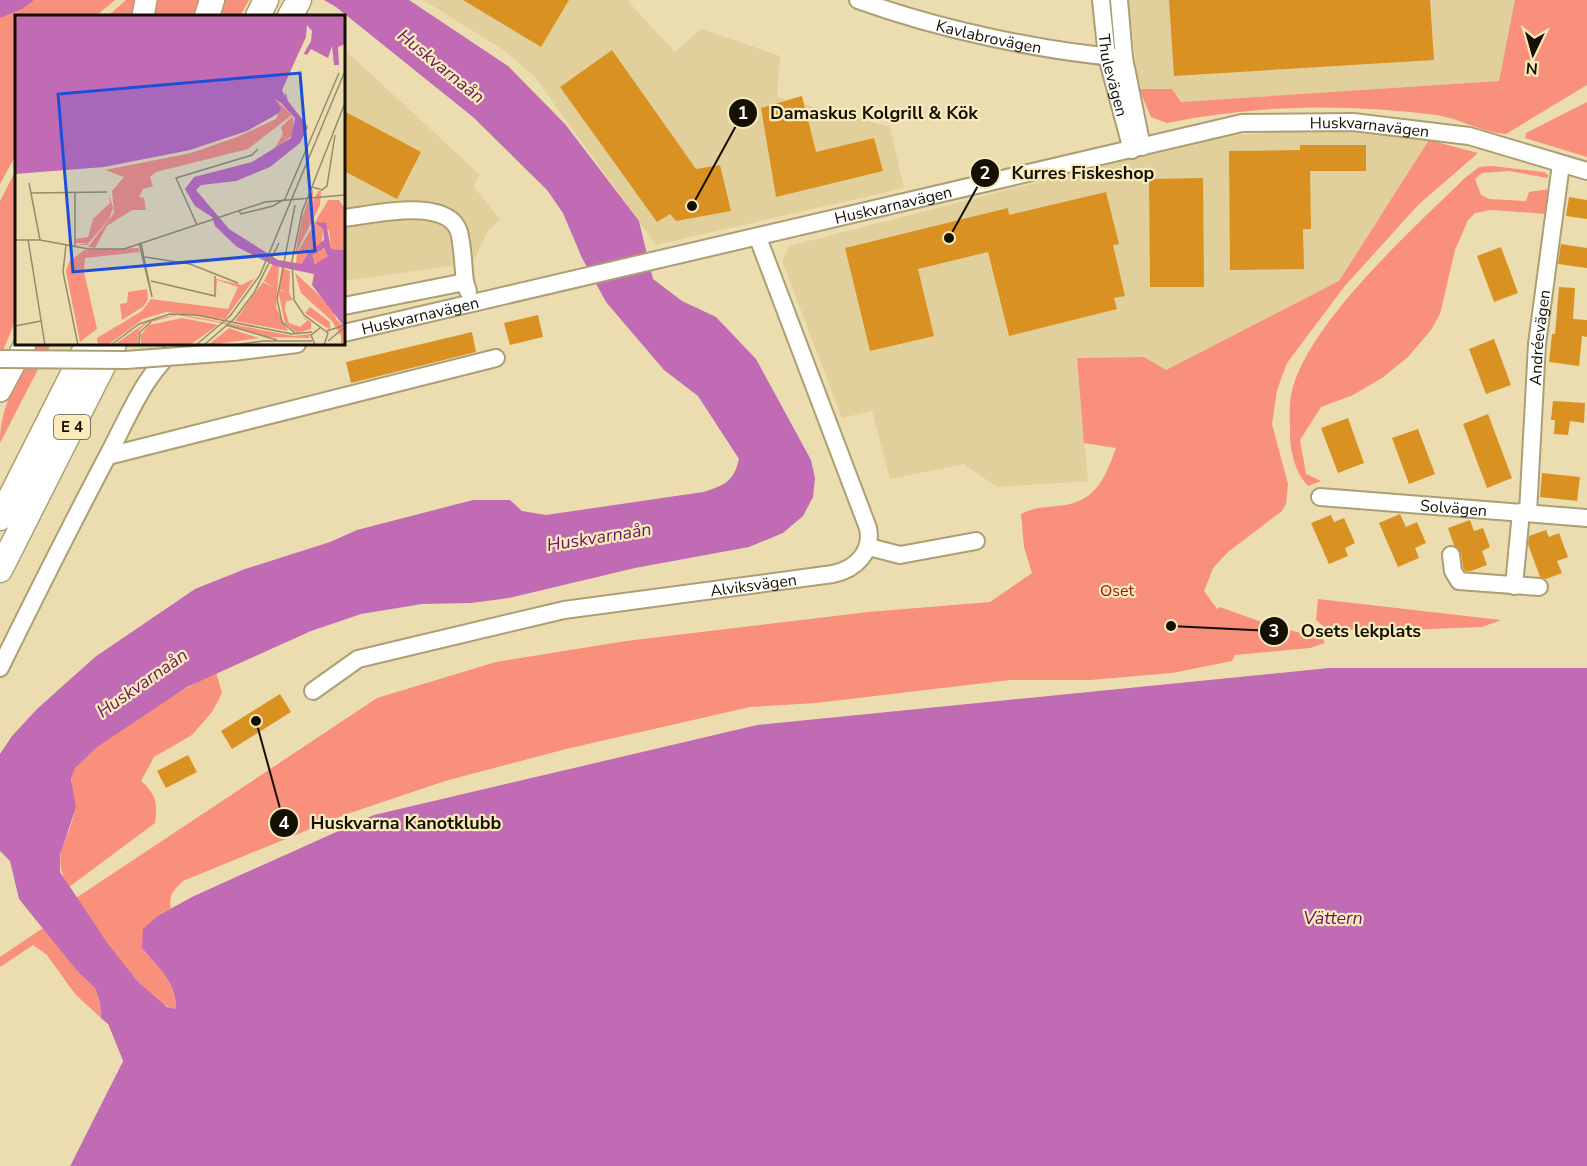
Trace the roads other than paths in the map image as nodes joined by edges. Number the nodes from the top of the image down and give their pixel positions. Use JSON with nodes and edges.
{"nodes":[{"id":1,"x":146,"y":0,"type":"edge"},
{"id":2,"x":212,"y":0,"type":"edge"},
{"id":3,"x":266,"y":0,"type":"edge"},
{"id":4,"x":858,"y":0,"type":"edge"},
{"id":5,"x":1101,"y":0,"type":"edge"},
{"id":6,"x":1119,"y":0,"type":"edge"},
{"id":7,"x":142,"y":15,"type":"edge"},
{"id":8,"x":207,"y":15,"type":"edge"},
{"id":9,"x":258,"y":15,"type":"edge"},
{"id":10,"x":1107,"y":57,"type":"junction"},
{"id":11,"x":1124,"y":58,"type":"junction"},
{"id":12,"x":1137,"y":148,"type":"junction"},
{"id":13,"x":1561,"y":164,"type":"junction"},
{"id":14,"x":1587,"y":171,"type":"edge"},
{"id":15,"x":345,"y":218,"type":"edge"},
{"id":16,"x":758,"y":238,"type":"junction"},
{"id":17,"x":465,"y":282,"type":"junction"},
{"id":18,"x":471,"y":303,"type":"junction"},
{"id":19,"x":345,"y":306,"type":"edge"},
{"id":20,"x":345,"y":333,"type":"edge"},
{"id":21,"x":24,"y":345,"type":"edge"},
{"id":22,"x":87,"y":345,"type":"edge"},
{"id":23,"x":113,"y":345,"type":"edge"},
{"id":24,"x":180,"y":345,"type":"edge"},
{"id":25,"x":289,"y":345,"type":"edge"},
{"id":26,"x":496,"y":358,"type":"dead end"},
{"id":27,"x":0,"y":359,"type":"edge"},
{"id":28,"x":0,"y":391,"type":"edge"},
{"id":29,"x":108,"y":456,"type":"junction"},
{"id":30,"x":1320,"y":497,"type":"dead end"},
{"id":31,"x":1525,"y":513,"type":"junction"},
{"id":32,"x":0,"y":518,"type":"edge"},
{"id":33,"x":1587,"y":518,"type":"edge"},
{"id":34,"x":976,"y":541,"type":"dead end"},
{"id":35,"x":869,"y":547,"type":"junction"},
{"id":36,"x":1450,"y":555,"type":"dead end"},
{"id":37,"x":0,"y":570,"type":"edge"},
{"id":38,"x":1515,"y":586,"type":"junction"},
{"id":39,"x":1539,"y":587,"type":"dead end"},
{"id":40,"x":0,"y":668,"type":"edge"},
{"id":41,"x":313,"y":691,"type":"dead end"}],
"edges":[{"from":1,"to":7,"type":"main road"},
{"from":2,"to":8,"type":"highway"},
{"from":3,"to":9,"type":"highway"},
{"from":4,"to":10,"type":"street","name":"Kavlabrovägen"},
{"from":5,"to":10,"type":"street","name":"Thulevägen"},
{"from":6,"to":11,"type":"street","name":"Thulevägen"},
{"from":10,"to":11,"type":"street","name":"Kavlabrovägen"},
{"from":10,"to":12,"type":"street","name":"Thulevägen"},
{"from":11,"to":12,"type":"street","name":"Thulevägen"},
{"from":12,"to":13,"type":"street","name":"Huskvarnavägen"},
{"from":12,"to":16,"type":"street","name":"Huskvarnavägen"},
{"from":13,"to":14,"type":"street","name":"Huskvarnavägen"},
{"from":13,"to":31,"type":"street","name":"Andréevägen"},
{"from":15,"to":17,"type":"street"},
{"from":16,"to":18,"type":"street","name":"Huskvarnavägen"},
{"from":16,"to":35,"type":"street"},
{"from":17,"to":18,"type":"street"},
{"from":17,"to":19,"type":"street"},
{"from":18,"to":20,"type":"street","name":"Huskvarnavägen"},
{"from":21,"to":28,"type":"main road"},
{"from":22,"to":32,"type":"highway","number":"E 4"},
{"from":23,"to":37,"type":"highway","number":"E 4"},
{"from":24,"to":29,"type":"street"},
{"from":25,"to":27,"type":"street","bridge":true},
{"from":26,"to":29,"type":"street"},
{"from":29,"to":40,"type":"street"},
{"from":30,"to":31,"type":"street","name":"Solvägen"},
{"from":31,"to":33,"type":"street","name":"Solvägen"},
{"from":31,"to":38,"type":"street","name":"Andréevägen"},
{"from":34,"to":35,"type":"street"},
{"from":35,"to":41,"type":"street","name":"Alviksvägen"},
{"from":36,"to":38,"type":"street"},
{"from":38,"to":39,"type":"street"}]}
